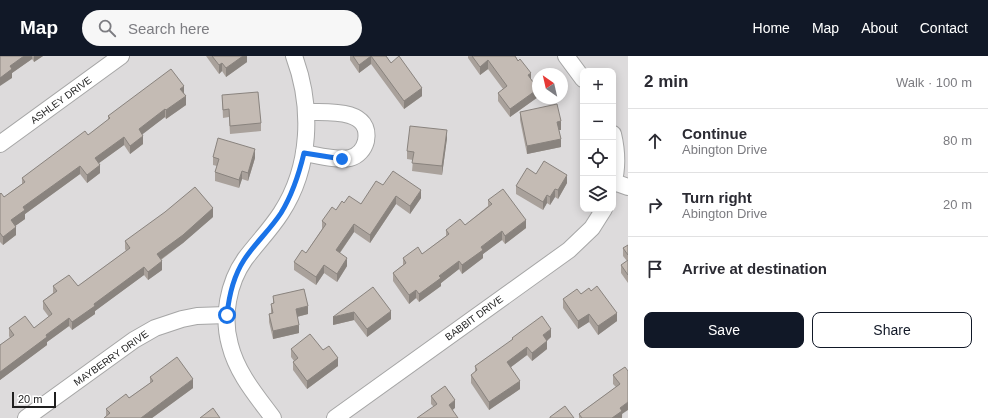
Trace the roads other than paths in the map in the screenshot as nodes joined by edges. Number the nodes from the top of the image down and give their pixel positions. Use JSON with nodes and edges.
{"nodes":[{"id":1,"x":121,"y":56,"type":"edge"},
{"id":2,"x":294,"y":56,"type":"edge"},
{"id":3,"x":566,"y":56,"type":"edge"},
{"id":4,"x":580,"y":75,"type":"edge"},
{"id":5,"x":307,"y":112,"type":"junction"},
{"id":6,"x":614,"y":140,"type":"edge"},
{"id":7,"x":0,"y":144,"type":"edge"},
{"id":8,"x":304,"y":153,"type":"junction"},
{"id":9,"x":618,"y":184,"type":"edge"},
{"id":10,"x":602,"y":212,"type":"edge"},
{"id":11,"x":227,"y":315,"type":"junction"},
{"id":12,"x":26,"y":418,"type":"edge"},
{"id":13,"x":273,"y":418,"type":"edge"},
{"id":14,"x":335,"y":418,"type":"edge"}],
"edges":[{"from":1,"to":7,"type":"street","name":"ASHLEY DRIVE"},
{"from":2,"to":5,"type":"street"},
{"from":3,"to":4,"type":"street"},
{"from":5,"to":8,"type":"street"},
{"from":5,"to":8,"type":"street"},
{"from":6,"to":9,"type":"street"},
{"from":8,"to":11,"type":"street"},
{"from":10,"to":14,"type":"street","name":"BABBIT DRIVE"},
{"from":11,"to":12,"type":"street","name":"MAYBERRY DRIVE"},
{"from":11,"to":13,"type":"street"}]}
